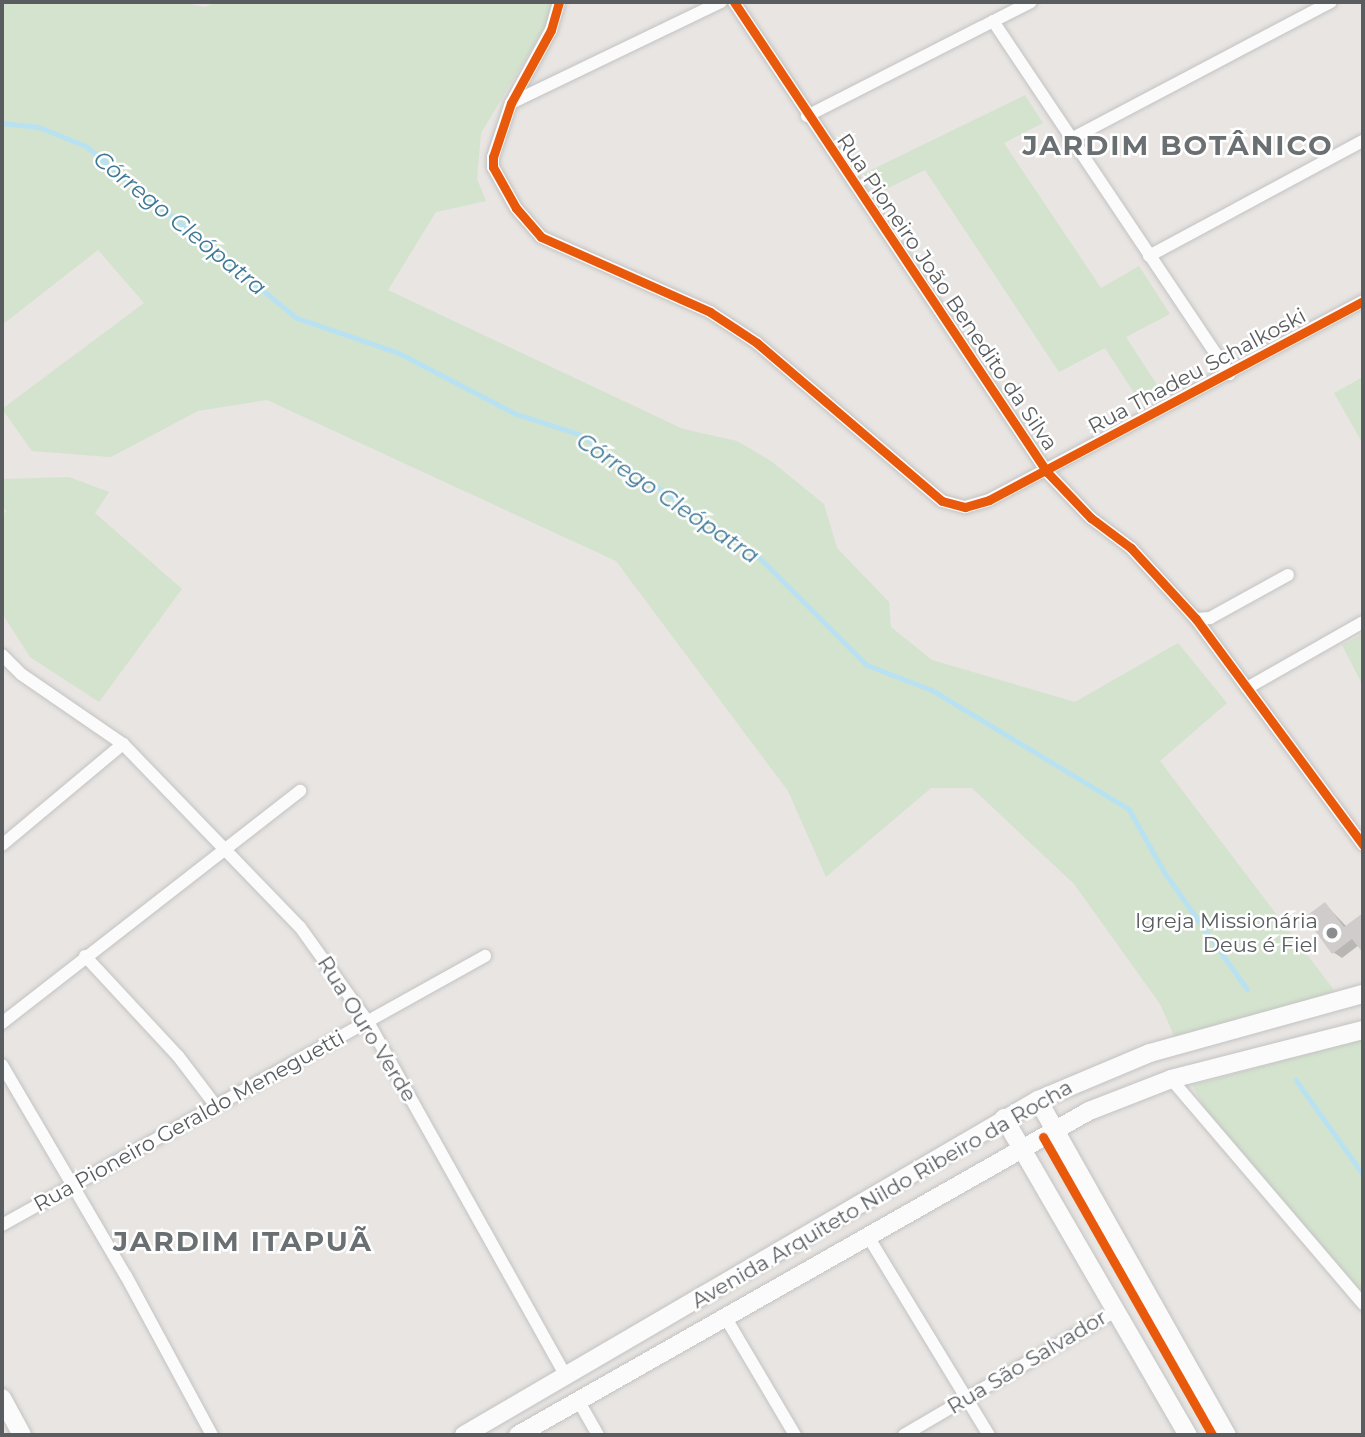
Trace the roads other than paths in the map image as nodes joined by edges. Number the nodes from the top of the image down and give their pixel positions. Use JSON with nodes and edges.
{"nodes":[{"id":1,"x":559,"y":2,"type":"edge"},
{"id":2,"x":722,"y":2,"type":"edge"},
{"id":3,"x":734,"y":2,"type":"edge"},
{"id":4,"x":1031,"y":2,"type":"edge"},
{"id":5,"x":1331,"y":2,"type":"edge"},
{"id":6,"x":993,"y":21,"type":"junction"},
{"id":7,"x":511,"y":103,"type":"junction"},
{"id":8,"x":807,"y":116,"type":"junction"},
{"id":9,"x":1069,"y":140,"type":"junction"},
{"id":10,"x":1363,"y":141,"type":"edge"},
{"id":11,"x":1149,"y":256,"type":"junction"},
{"id":12,"x":1363,"y":301,"type":"edge"},
{"id":13,"x":1229,"y":374,"type":"junction"},
{"id":14,"x":1047,"y":472,"type":"junction"},
{"id":15,"x":1288,"y":575,"type":"dead end"},
{"id":16,"x":1196,"y":619,"type":"junction"},
{"id":17,"x":1363,"y":622,"type":"edge"},
{"id":18,"x":4,"y":663,"type":"edge"},
{"id":19,"x":1247,"y":688,"type":"junction"},
{"id":20,"x":123,"y":744,"type":"junction"},
{"id":21,"x":300,"y":790,"type":"dead end"},
{"id":22,"x":2,"y":845,"type":"edge"},
{"id":23,"x":1363,"y":845,"type":"edge"},
{"id":24,"x":225,"y":849,"type":"junction"},
{"id":25,"x":85,"y":956,"type":"junction"},
{"id":26,"x":485,"y":956,"type":"dead end"},
{"id":27,"x":1363,"y":994,"type":"edge"},
{"id":28,"x":368,"y":1022,"type":"junction"},
{"id":29,"x":2,"y":1023,"type":"edge"},
{"id":30,"x":1363,"y":1030,"type":"edge"},
{"id":31,"x":2,"y":1065,"type":"edge"},
{"id":32,"x":1171,"y":1079,"type":"junction"},
{"id":33,"x":1038,"y":1100,"type":"junction"},
{"id":34,"x":216,"y":1106,"type":"junction"},
{"id":35,"x":1004,"y":1118,"type":"junction"},
{"id":36,"x":1056,"y":1130,"type":"junction"},
{"id":37,"x":1023,"y":1150,"type":"junction"},
{"id":38,"x":72,"y":1186,"type":"junction"},
{"id":39,"x":2,"y":1225,"type":"edge"},
{"id":40,"x":869,"y":1238,"type":"junction"},
{"id":41,"x":1363,"y":1304,"type":"edge"},
{"id":42,"x":1115,"y":1311,"type":"junction"},
{"id":43,"x":727,"y":1320,"type":"junction"},
{"id":44,"x":566,"y":1377,"type":"junction"},
{"id":45,"x":2,"y":1398,"type":"edge"},
{"id":46,"x":967,"y":1398,"type":"junction"},
{"id":47,"x":578,"y":1400,"type":"junction"},
{"id":48,"x":22,"y":1435,"type":"edge"},
{"id":49,"x":212,"y":1435,"type":"edge"},
{"id":50,"x":464,"y":1435,"type":"edge"},
{"id":51,"x":517,"y":1435,"type":"edge"},
{"id":52,"x":598,"y":1435,"type":"edge"},
{"id":53,"x":795,"y":1435,"type":"edge"},
{"id":54,"x":904,"y":1435,"type":"edge"},
{"id":55,"x":989,"y":1435,"type":"edge"},
{"id":56,"x":1188,"y":1435,"type":"edge"},
{"id":57,"x":1227,"y":1435,"type":"edge"}],
"edges":[{"from":1,"to":7,"type":"street"},
{"from":2,"to":7,"type":"street"},
{"from":3,"to":8,"type":"street","name":"Rua Pioneiro João Benedito da Silva"},
{"from":4,"to":6,"type":"street"},
{"from":5,"to":9,"type":"street"},
{"from":6,"to":8,"type":"street"},
{"from":6,"to":9,"type":"street"},
{"from":7,"to":14,"type":"street","name":"Rua Thadeu Schalkoski"},
{"from":8,"to":14,"type":"street","name":"Rua Pioneiro João Benedito da Silva"},
{"from":9,"to":11,"type":"street"},
{"from":10,"to":11,"type":"street"},
{"from":11,"to":13,"type":"street"},
{"from":12,"to":13,"type":"street","name":"Rua Thadeu Schalkoski"},
{"from":13,"to":14,"type":"street","name":"Rua Thadeu Schalkoski"},
{"from":14,"to":16,"type":"street","name":"Rua Pioneiro João Benedito da Silva"},
{"from":15,"to":16,"type":"street"},
{"from":16,"to":19,"type":"street","name":"Rua Pioneiro João Benedito da Silva"},
{"from":17,"to":19,"type":"street"},
{"from":18,"to":20,"type":"street","name":"Rua Ouro Verde"},
{"from":19,"to":23,"type":"street","name":"Rua Pioneiro João Benedito da Silva"},
{"from":20,"to":22,"type":"street"},
{"from":20,"to":24,"type":"street","name":"Rua Ouro Verde"},
{"from":21,"to":24,"type":"street"},
{"from":24,"to":25,"type":"street"},
{"from":24,"to":28,"type":"street","name":"Rua Ouro Verde"},
{"from":25,"to":29,"type":"street"},
{"from":25,"to":34,"type":"street"},
{"from":26,"to":28,"type":"street","name":"Rua Pioneiro Geraldo Meneguetti"},
{"from":27,"to":33,"type":"main road","name":"Avenida Arquiteto Nildo Ribeiro da Rocha"},
{"from":28,"to":34,"type":"street","name":"Rua Pioneiro Geraldo Meneguetti"},
{"from":28,"to":44,"type":"street","name":"Rua Ouro Verde"},
{"from":30,"to":32,"type":"main road","name":"Avenida Arquiteto Nildo Ribeiro da Rocha"},
{"from":31,"to":38,"type":"street"},
{"from":32,"to":36,"type":"main road","name":"Avenida Arquiteto Nildo Ribeiro da Rocha"},
{"from":32,"to":41,"type":"street"},
{"from":33,"to":35,"type":"main road","name":"Avenida Arquiteto Nildo Ribeiro da Rocha"},
{"from":33,"to":36,"type":"main road"},
{"from":34,"to":38,"type":"street","name":"Rua Pioneiro Geraldo Meneguetti"},
{"from":35,"to":37,"type":"main road"},
{"from":35,"to":44,"type":"main road","name":"Avenida Arquiteto Nildo Ribeiro da Rocha"},
{"from":36,"to":37,"type":"main road","name":"Avenida Arquiteto Nildo Ribeiro da Rocha"},
{"from":36,"to":57,"type":"main road"},
{"from":37,"to":40,"type":"main road","name":"Avenida Arquiteto Nildo Ribeiro da Rocha"},
{"from":37,"to":42,"type":"main road"},
{"from":38,"to":39,"type":"street","name":"Rua Pioneiro Geraldo Meneguetti"},
{"from":38,"to":49,"type":"street"},
{"from":40,"to":43,"type":"main road","name":"Avenida Arquiteto Nildo Ribeiro da Rocha"},
{"from":40,"to":46,"type":"street"},
{"from":42,"to":46,"type":"street","name":"Rua São Salvador"},
{"from":42,"to":56,"type":"main road"},
{"from":43,"to":47,"type":"main road","name":"Avenida Arquiteto Nildo Ribeiro da Rocha"},
{"from":43,"to":53,"type":"street"},
{"from":44,"to":50,"type":"main road","name":"Avenida Arquiteto Nildo Ribeiro da Rocha"},
{"from":45,"to":48,"type":"main road"},
{"from":46,"to":54,"type":"street","name":"Rua São Salvador"},
{"from":46,"to":55,"type":"street"},
{"from":47,"to":51,"type":"main road","name":"Avenida Arquiteto Nildo Ribeiro da Rocha"},
{"from":47,"to":52,"type":"street"}]}
